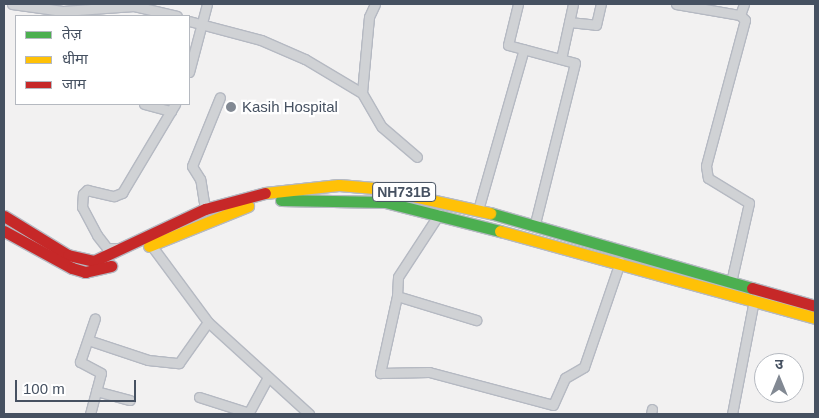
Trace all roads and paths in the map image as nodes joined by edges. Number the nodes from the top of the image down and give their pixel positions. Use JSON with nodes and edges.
{"nodes":[{"id":1,"x":12,"y":4,"type":"edge"},
{"id":2,"x":206,"y":4,"type":"edge"},
{"id":3,"x":375,"y":4,"type":"edge"},
{"id":4,"x":518,"y":4,"type":"edge"},
{"id":5,"x":573,"y":4,"type":"edge"},
{"id":6,"x":600,"y":4,"type":"edge"},
{"id":7,"x":676,"y":4,"type":"edge"},
{"id":8,"x":744,"y":4,"type":"edge"},
{"id":9,"x":689,"y":6,"type":"edge"},
{"id":10,"x":173,"y":15,"type":"edge"},
{"id":11,"x":740,"y":15,"type":"junction"},
{"id":12,"x":190,"y":21,"type":"edge"},
{"id":13,"x":569,"y":22,"type":"junction"},
{"id":14,"x":200,"y":26,"type":"junction"},
{"id":15,"x":524,"y":49,"type":"junction"},
{"id":16,"x":561,"y":59,"type":"junction"},
{"id":17,"x":190,"y":67,"type":"edge"},
{"id":18,"x":362,"y":93,"type":"junction"},
{"id":19,"x":220,"y":96,"type":"dead end"},
{"id":20,"x":151,"y":105,"type":"edge"},
{"id":21,"x":173,"y":108,"type":"edge"},
{"id":22,"x":417,"y":157,"type":"dead end"},
{"id":23,"x":205,"y":209,"type":"junction"},
{"id":24,"x":478,"y":210,"type":"junction"},
{"id":25,"x":439,"y":214,"type":"junction"},
{"id":26,"x":4,"y":216,"type":"edge"},
{"id":27,"x":535,"y":224,"type":"junction"},
{"id":28,"x":4,"y":231,"type":"edge"},
{"id":29,"x":151,"y":245,"type":"junction"},
{"id":30,"x":127,"y":246,"type":"junction"},
{"id":31,"x":620,"y":262,"type":"junction"},
{"id":32,"x":731,"y":282,"type":"junction"},
{"id":33,"x":397,"y":296,"type":"junction"},
{"id":34,"x":754,"y":300,"type":"junction"},
{"id":35,"x":815,"y":306,"type":"edge"},
{"id":36,"x":95,"y":318,"type":"dead end"},
{"id":37,"x":815,"y":318,"type":"edge"},
{"id":38,"x":476,"y":320,"type":"dead end"},
{"id":39,"x":208,"y":322,"type":"junction"},
{"id":40,"x":88,"y":340,"type":"junction"},
{"id":41,"x":268,"y":377,"type":"junction"},
{"id":42,"x":96,"y":391,"type":"junction"},
{"id":43,"x":199,"y":397,"type":"dead end"},
{"id":44,"x":130,"y":400,"type":"dead end"},
{"id":45,"x":90,"y":414,"type":"edge"},
{"id":46,"x":248,"y":414,"type":"edge"},
{"id":47,"x":309,"y":414,"type":"edge"},
{"id":48,"x":732,"y":414,"type":"edge"}],
"edges":[{"from":1,"to":10,"type":"street"},
{"from":2,"to":14,"type":"street"},
{"from":3,"to":18,"type":"street"},
{"from":4,"to":15,"type":"street"},
{"from":5,"to":13,"type":"street"},
{"from":6,"to":13,"type":"street"},
{"from":7,"to":9,"type":"street"},
{"from":8,"to":11,"type":"street"},
{"from":9,"to":11,"type":"street"},
{"from":11,"to":32,"type":"street"},
{"from":12,"to":14,"type":"street"},
{"from":13,"to":16,"type":"street"},
{"from":14,"to":17,"type":"street"},
{"from":14,"to":18,"type":"street"},
{"from":15,"to":16,"type":"street"},
{"from":15,"to":24,"type":"street"},
{"from":16,"to":27,"type":"street"},
{"from":18,"to":22,"type":"street"},
{"from":19,"to":23,"type":"street"},
{"from":20,"to":21,"type":"street"},
{"from":21,"to":30,"type":"street"},
{"from":23,"to":24,"type":"highway","number":"NH731B"},
{"from":23,"to":30,"type":"highway","number":"NH731B"},
{"from":24,"to":27,"type":"highway","number":"NH731B"},
{"from":25,"to":29,"type":"highway"},
{"from":25,"to":31,"type":"highway"},
{"from":25,"to":33,"type":"street"},
{"from":26,"to":30,"type":"highway","number":"NH731B"},
{"from":27,"to":32,"type":"highway","number":"NH731B"},
{"from":28,"to":29,"type":"highway"},
{"from":29,"to":39,"type":"street"},
{"from":31,"to":33,"type":"street"},
{"from":31,"to":34,"type":"highway"},
{"from":32,"to":35,"type":"highway","number":"NH731B"},
{"from":33,"to":38,"type":"street"},
{"from":34,"to":37,"type":"highway"},
{"from":34,"to":48,"type":"street"},
{"from":36,"to":40,"type":"street"},
{"from":39,"to":40,"type":"street"},
{"from":39,"to":41,"type":"street"},
{"from":40,"to":42,"type":"street"},
{"from":41,"to":46,"type":"street"},
{"from":41,"to":47,"type":"street"},
{"from":42,"to":44,"type":"street"},
{"from":42,"to":45,"type":"street"},
{"from":43,"to":46,"type":"street"}]}
